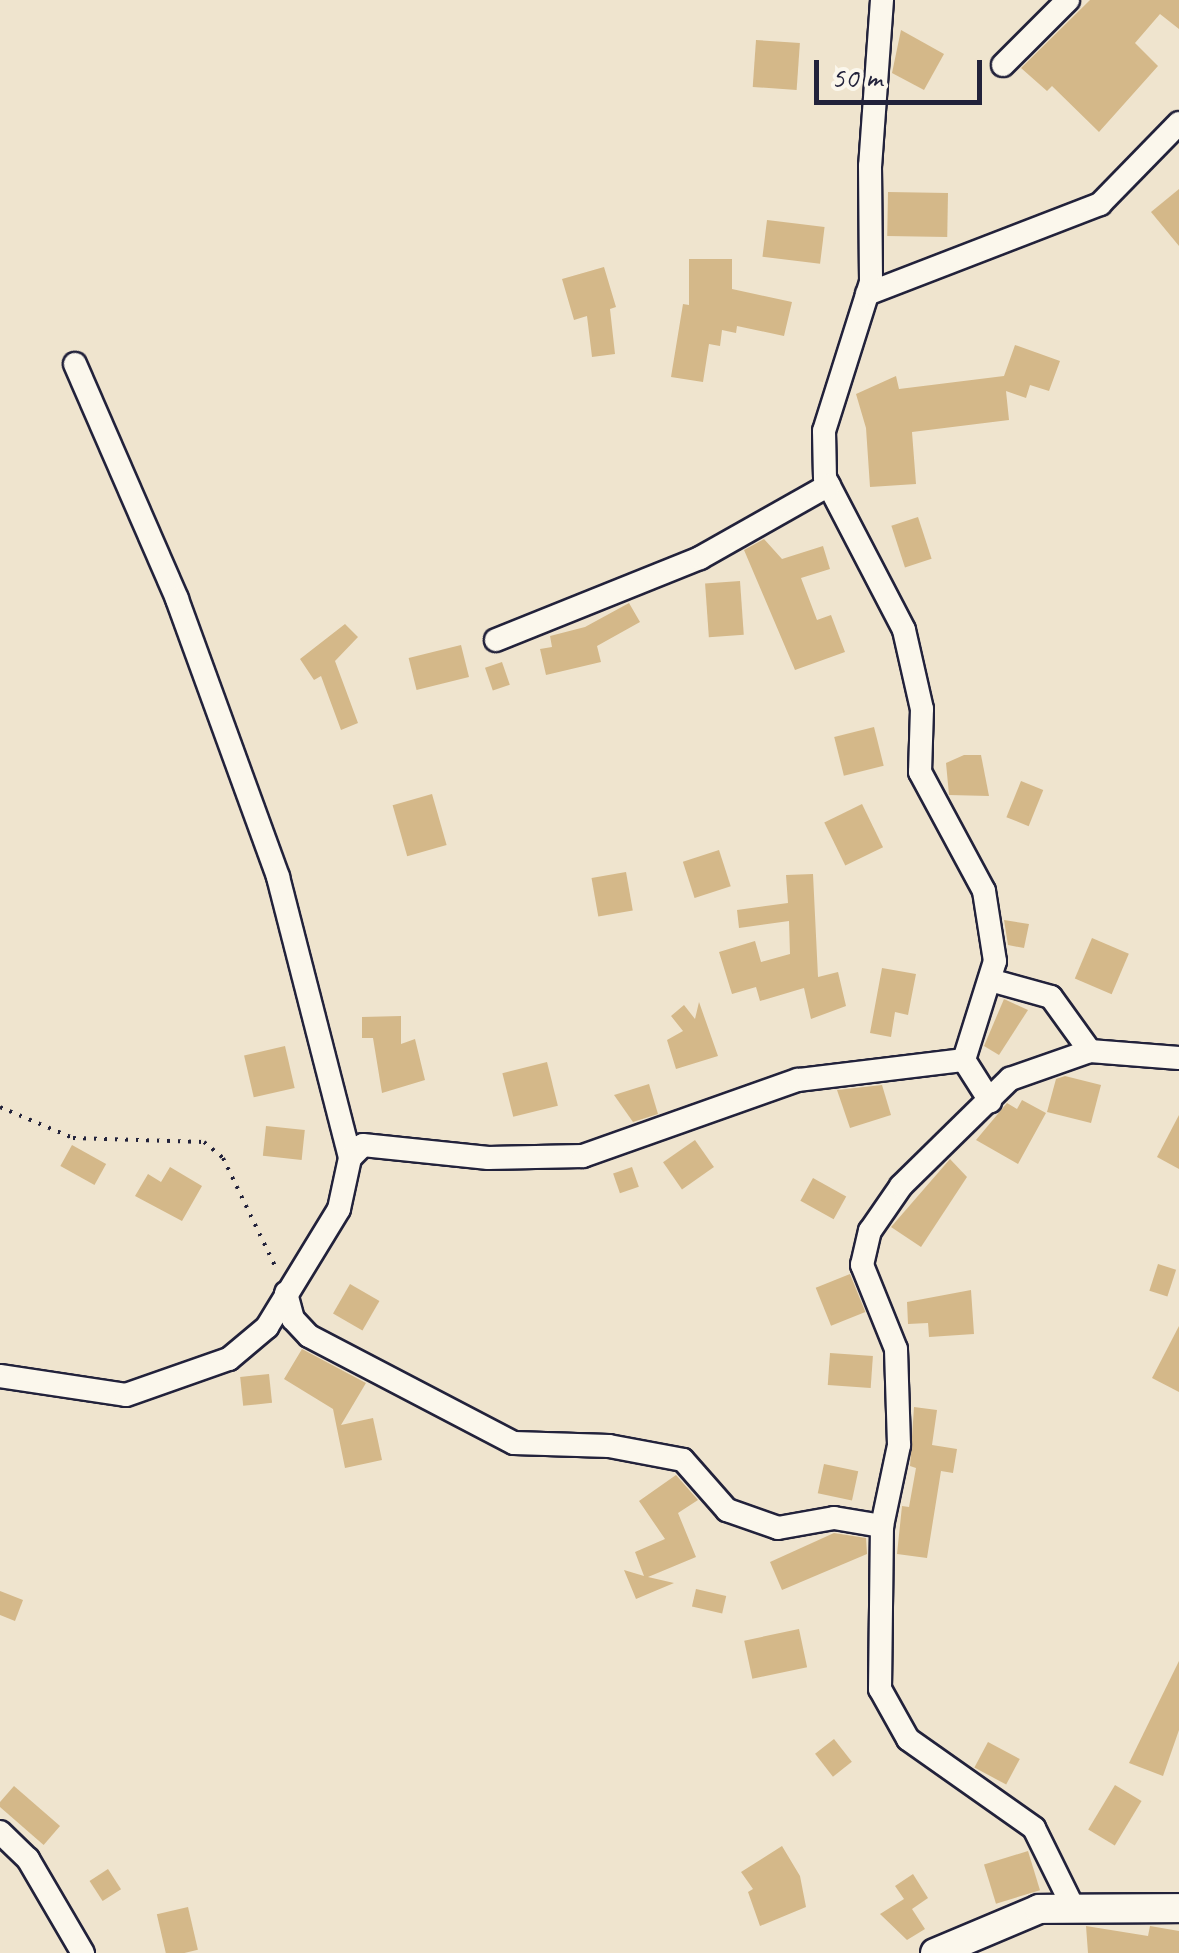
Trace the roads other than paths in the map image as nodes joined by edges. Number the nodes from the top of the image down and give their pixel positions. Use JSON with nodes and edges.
{"nodes":[{"id":1,"x":882,"y":0,"type":"edge"},
{"id":2,"x":1068,"y":0,"type":"edge"},
{"id":3,"x":1003,"y":66,"type":"dead end"},
{"id":4,"x":1179,"y":123,"type":"edge"},
{"id":5,"x":868,"y":294,"type":"junction"},
{"id":6,"x":75,"y":364,"type":"dead end"},
{"id":7,"x":829,"y":485,"type":"junction"},
{"id":8,"x":496,"y":640,"type":"dead end"},
{"id":9,"x":990,"y":980,"type":"junction"},
{"id":10,"x":1090,"y":1051,"type":"junction"},
{"id":11,"x":1179,"y":1058,"type":"edge"},
{"id":12,"x":964,"y":1060,"type":"junction"},
{"id":13,"x":990,"y":1100,"type":"junction"},
{"id":14,"x":350,"y":1158,"type":"junction"},
{"id":15,"x":286,"y":1294,"type":"junction"},
{"id":16,"x":0,"y":1376,"type":"edge"},
{"id":17,"x":882,"y":1526,"type":"junction"},
{"id":18,"x":0,"y":1832,"type":"edge"},
{"id":19,"x":1179,"y":1908,"type":"edge"},
{"id":20,"x":1074,"y":1909,"type":"junction"},
{"id":21,"x":83,"y":1953,"type":"edge"},
{"id":22,"x":936,"y":1953,"type":"edge"}],
"edges":[{"from":1,"to":5,"type":"street"},
{"from":2,"to":3,"type":"street"},
{"from":4,"to":5,"type":"street"},
{"from":5,"to":7,"type":"street"},
{"from":6,"to":14,"type":"street"},
{"from":7,"to":8,"type":"street"},
{"from":7,"to":9,"type":"street"},
{"from":9,"to":10,"type":"street"},
{"from":9,"to":12,"type":"street"},
{"from":10,"to":11,"type":"street"},
{"from":10,"to":13,"type":"street"},
{"from":12,"to":13,"type":"street"},
{"from":12,"to":14,"type":"street"},
{"from":13,"to":17,"type":"street"},
{"from":14,"to":15,"type":"street"},
{"from":15,"to":16,"type":"street"},
{"from":15,"to":17,"type":"street"},
{"from":17,"to":20,"type":"street"},
{"from":18,"to":21,"type":"street"},
{"from":19,"to":20,"type":"street"},
{"from":20,"to":22,"type":"street"}]}
